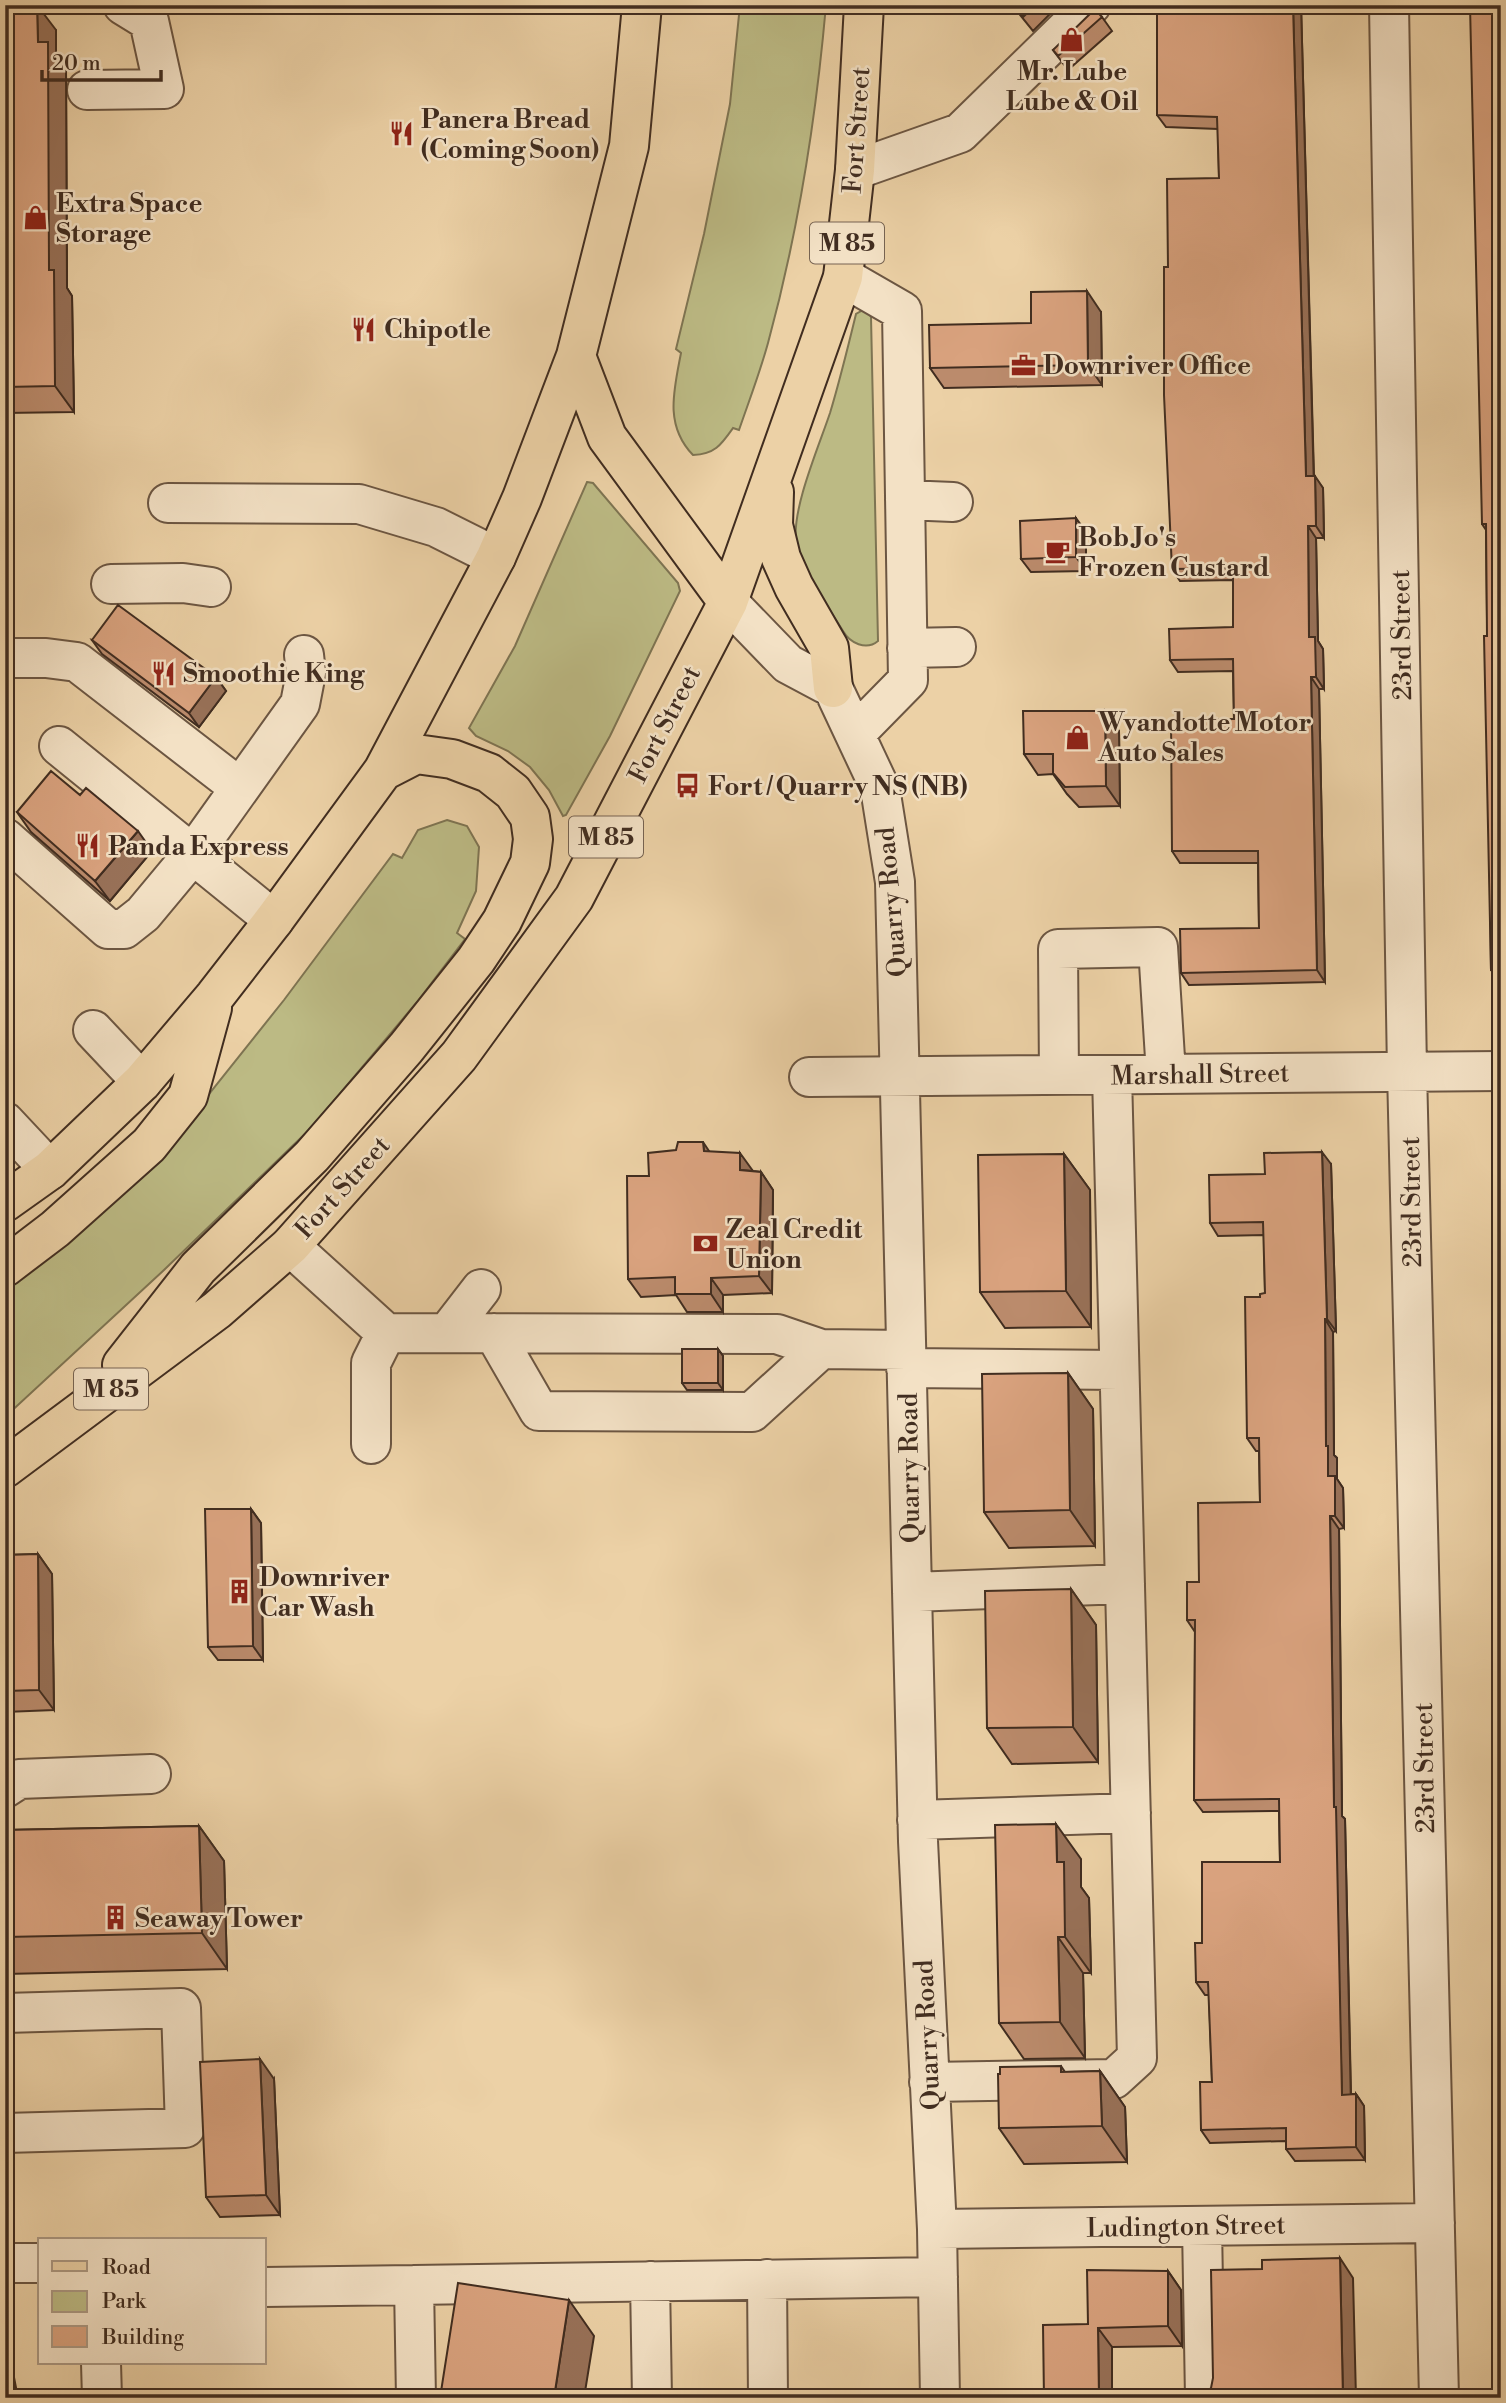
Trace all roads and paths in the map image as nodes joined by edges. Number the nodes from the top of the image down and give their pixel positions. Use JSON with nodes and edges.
{"nodes":[{"id":1,"x":123,"y":5,"type":"edge"},
{"id":2,"x":642,"y":5,"type":"edge"},
{"id":3,"x":864,"y":5,"type":"edge"},
{"id":4,"x":1091,"y":5,"type":"edge"},
{"id":5,"x":1389,"y":5,"type":"edge"},
{"id":6,"x":87,"y":90,"type":"dead end"},
{"id":7,"x":855,"y":170,"type":"junction"},
{"id":8,"x":843,"y":277,"type":"junction"},
{"id":9,"x":576,"y":356,"type":"junction"},
{"id":10,"x":775,"y":469,"type":"junction"},
{"id":11,"x":905,"y":500,"type":"junction"},
{"id":12,"x":953,"y":502,"type":"dead end"},
{"id":13,"x":168,"y":503,"type":"dead end"},
{"id":14,"x":496,"y":556,"type":"junction"},
{"id":15,"x":111,"y":584,"type":"dead end"},
{"id":16,"x":211,"y":587,"type":"dead end"},
{"id":17,"x":728,"y":602,"type":"junction"},
{"id":18,"x":956,"y":647,"type":"dead end"},
{"id":19,"x":907,"y":648,"type":"junction"},
{"id":20,"x":304,"y":655,"type":"dead end"},
{"id":21,"x":5,"y":658,"type":"edge"},
{"id":22,"x":833,"y":688,"type":"junction"},
{"id":23,"x":855,"y":734,"type":"junction"},
{"id":24,"x":59,"y":746,"type":"dead end"},
{"id":25,"x":383,"y":771,"type":"junction"},
{"id":26,"x":240,"y":788,"type":"junction"},
{"id":27,"x":5,"y":838,"type":"edge"},
{"id":28,"x":193,"y":854,"type":"junction"},
{"id":29,"x":274,"y":920,"type":"junction"},
{"id":30,"x":215,"y":996,"type":"junction"},
{"id":31,"x":93,"y":1030,"type":"dead end"},
{"id":32,"x":1501,"y":1070,"type":"edge"},
{"id":33,"x":1408,"y":1071,"type":"junction"},
{"id":34,"x":1166,"y":1074,"type":"junction"},
{"id":35,"x":1059,"y":1075,"type":"junction"},
{"id":36,"x":1111,"y":1075,"type":"junction"},
{"id":37,"x":809,"y":1077,"type":"dead end"},
{"id":38,"x":899,"y":1077,"type":"junction"},
{"id":39,"x":142,"y":1082,"type":"junction"},
{"id":40,"x":5,"y":1122,"type":"edge"},
{"id":41,"x":50,"y":1170,"type":"junction"},
{"id":42,"x":5,"y":1202,"type":"edge"},
{"id":43,"x":290,"y":1246,"type":"junction"},
{"id":44,"x":5,"y":1267,"type":"edge"},
{"id":45,"x":481,"y":1289,"type":"dead end"},
{"id":46,"x":386,"y":1333,"type":"junction"},
{"id":47,"x":447,"y":1333,"type":"junction"},
{"id":48,"x":494,"y":1333,"type":"junction"},
{"id":49,"x":821,"y":1349,"type":"junction"},
{"id":50,"x":906,"y":1359,"type":"junction"},
{"id":51,"x":1119,"y":1370,"type":"junction"},
{"id":52,"x":89,"y":1406,"type":"junction"},
{"id":53,"x":371,"y":1444,"type":"dead end"},
{"id":54,"x":5,"y":1468,"type":"edge"},
{"id":55,"x":1125,"y":1584,"type":"junction"},
{"id":56,"x":912,"y":1591,"type":"junction"},
{"id":57,"x":151,"y":1774,"type":"dead end"},
{"id":58,"x":5,"y":1788,"type":"edge"},
{"id":59,"x":1130,"y":1813,"type":"junction"},
{"id":60,"x":917,"y":1820,"type":"junction"},
{"id":61,"x":5,"y":2012,"type":"edge"},
{"id":62,"x":929,"y":2082,"type":"junction"},
{"id":63,"x":5,"y":2133,"type":"edge"},
{"id":64,"x":1435,"y":2223,"type":"junction"},
{"id":65,"x":1202,"y":2226,"type":"junction"},
{"id":66,"x":937,"y":2229,"type":"junction"},
{"id":67,"x":5,"y":2263,"type":"edge"},
{"id":68,"x":38,"y":2263,"type":"edge"},
{"id":69,"x":938,"y":2277,"type":"junction"},
{"id":70,"x":767,"y":2279,"type":"junction"},
{"id":71,"x":650,"y":2281,"type":"junction"},
{"id":72,"x":414,"y":2285,"type":"junction"},
{"id":73,"x":266,"y":2287,"type":"edge"},
{"id":74,"x":102,"y":2364,"type":"edge"},
{"id":75,"x":102,"y":2398,"type":"edge"},
{"id":76,"x":416,"y":2398,"type":"edge"},
{"id":77,"x":652,"y":2398,"type":"edge"},
{"id":78,"x":768,"y":2398,"type":"edge"},
{"id":79,"x":940,"y":2398,"type":"edge"},
{"id":80,"x":1205,"y":2398,"type":"edge"},
{"id":81,"x":1439,"y":2398,"type":"edge"}],
"edges":[{"from":1,"to":6,"type":"street"},
{"from":2,"to":9,"type":"main road"},
{"from":3,"to":7,"type":"main road","name":"Fort Street","number":"M 85"},
{"from":4,"to":7,"type":"street"},
{"from":5,"to":33,"type":"street","name":"23rd Street"},
{"from":7,"to":8,"type":"main road","name":"Fort Street","number":"M 85"},
{"from":8,"to":10,"type":"main road","name":"Fort Street","number":"M 85"},
{"from":8,"to":11,"type":"street"},
{"from":9,"to":14,"type":"main road"},
{"from":9,"to":17,"type":"main road"},
{"from":10,"to":17,"type":"main road","name":"Fort Street","number":"M 85"},
{"from":10,"to":22,"type":"main road"},
{"from":11,"to":12,"type":"street"},
{"from":11,"to":19,"type":"street"},
{"from":13,"to":14,"type":"street"},
{"from":14,"to":25,"type":"main road"},
{"from":15,"to":16,"type":"street"},
{"from":17,"to":22,"type":"street"},
{"from":17,"to":43,"type":"main road","name":"Fort Street","number":"M 85"},
{"from":18,"to":19,"type":"street"},
{"from":19,"to":23,"type":"street"},
{"from":20,"to":26,"type":"street"},
{"from":21,"to":26,"type":"street"},
{"from":22,"to":23,"type":"street","name":"Quarry Road"},
{"from":23,"to":38,"type":"street","name":"Quarry Road"},
{"from":24,"to":28,"type":"street"},
{"from":25,"to":29,"type":"main road"},
{"from":25,"to":52,"type":"main road"},
{"from":26,"to":28,"type":"street"},
{"from":27,"to":28,"type":"street"},
{"from":28,"to":29,"type":"street"},
{"from":29,"to":30,"type":"main road"},
{"from":30,"to":39,"type":"main road"},
{"from":30,"to":44,"type":"main road"},
{"from":31,"to":39,"type":"street"},
{"from":32,"to":33,"type":"street","name":"Marshall Street"},
{"from":33,"to":34,"type":"street","name":"Marshall Street"},
{"from":33,"to":64,"type":"street","name":"23rd Street"},
{"from":34,"to":35,"type":"street"},
{"from":34,"to":36,"type":"street","name":"Marshall Street"},
{"from":35,"to":36,"type":"street","name":"Marshall Street"},
{"from":35,"to":38,"type":"street","name":"Marshall Street"},
{"from":36,"to":51,"type":"street"},
{"from":37,"to":38,"type":"street","name":"Marshall Street"},
{"from":38,"to":50,"type":"street","name":"Quarry Road"},
{"from":39,"to":41,"type":"main road"},
{"from":40,"to":41,"type":"street"},
{"from":41,"to":42,"type":"main road"},
{"from":43,"to":46,"type":"street"},
{"from":43,"to":52,"type":"main road","name":"Fort Street","number":"M 85"},
{"from":45,"to":47,"type":"street"},
{"from":46,"to":47,"type":"street"},
{"from":46,"to":53,"type":"street"},
{"from":47,"to":48,"type":"street"},
{"from":48,"to":49,"type":"street"},
{"from":48,"to":49,"type":"street"},
{"from":49,"to":50,"type":"street"},
{"from":50,"to":51,"type":"street"},
{"from":50,"to":56,"type":"street","name":"Quarry Road"},
{"from":51,"to":55,"type":"street"},
{"from":52,"to":54,"type":"main road","name":"Fort Street","number":"M 85"},
{"from":55,"to":56,"type":"street"},
{"from":55,"to":59,"type":"street"},
{"from":56,"to":60,"type":"street","name":"Quarry Road"},
{"from":57,"to":58,"type":"street"},
{"from":59,"to":60,"type":"street"},
{"from":59,"to":62,"type":"street"},
{"from":60,"to":62,"type":"street","name":"Quarry Road"},
{"from":61,"to":63,"type":"street"},
{"from":62,"to":66,"type":"street","name":"Quarry Road"},
{"from":64,"to":65,"type":"street","name":"Ludington Street"},
{"from":64,"to":81,"type":"street","name":"23rd Street"},
{"from":65,"to":66,"type":"street","name":"Ludington Street"},
{"from":65,"to":80,"type":"street"},
{"from":66,"to":69,"type":"street","name":"Quarry Road"},
{"from":67,"to":68,"type":"street"},
{"from":69,"to":70,"type":"street"},
{"from":69,"to":79,"type":"street","name":"Quarry Road"},
{"from":70,"to":71,"type":"street"},
{"from":70,"to":78,"type":"street"},
{"from":71,"to":72,"type":"street"},
{"from":71,"to":77,"type":"street"},
{"from":72,"to":73,"type":"street"},
{"from":72,"to":76,"type":"street"},
{"from":74,"to":75,"type":"street"}]}
